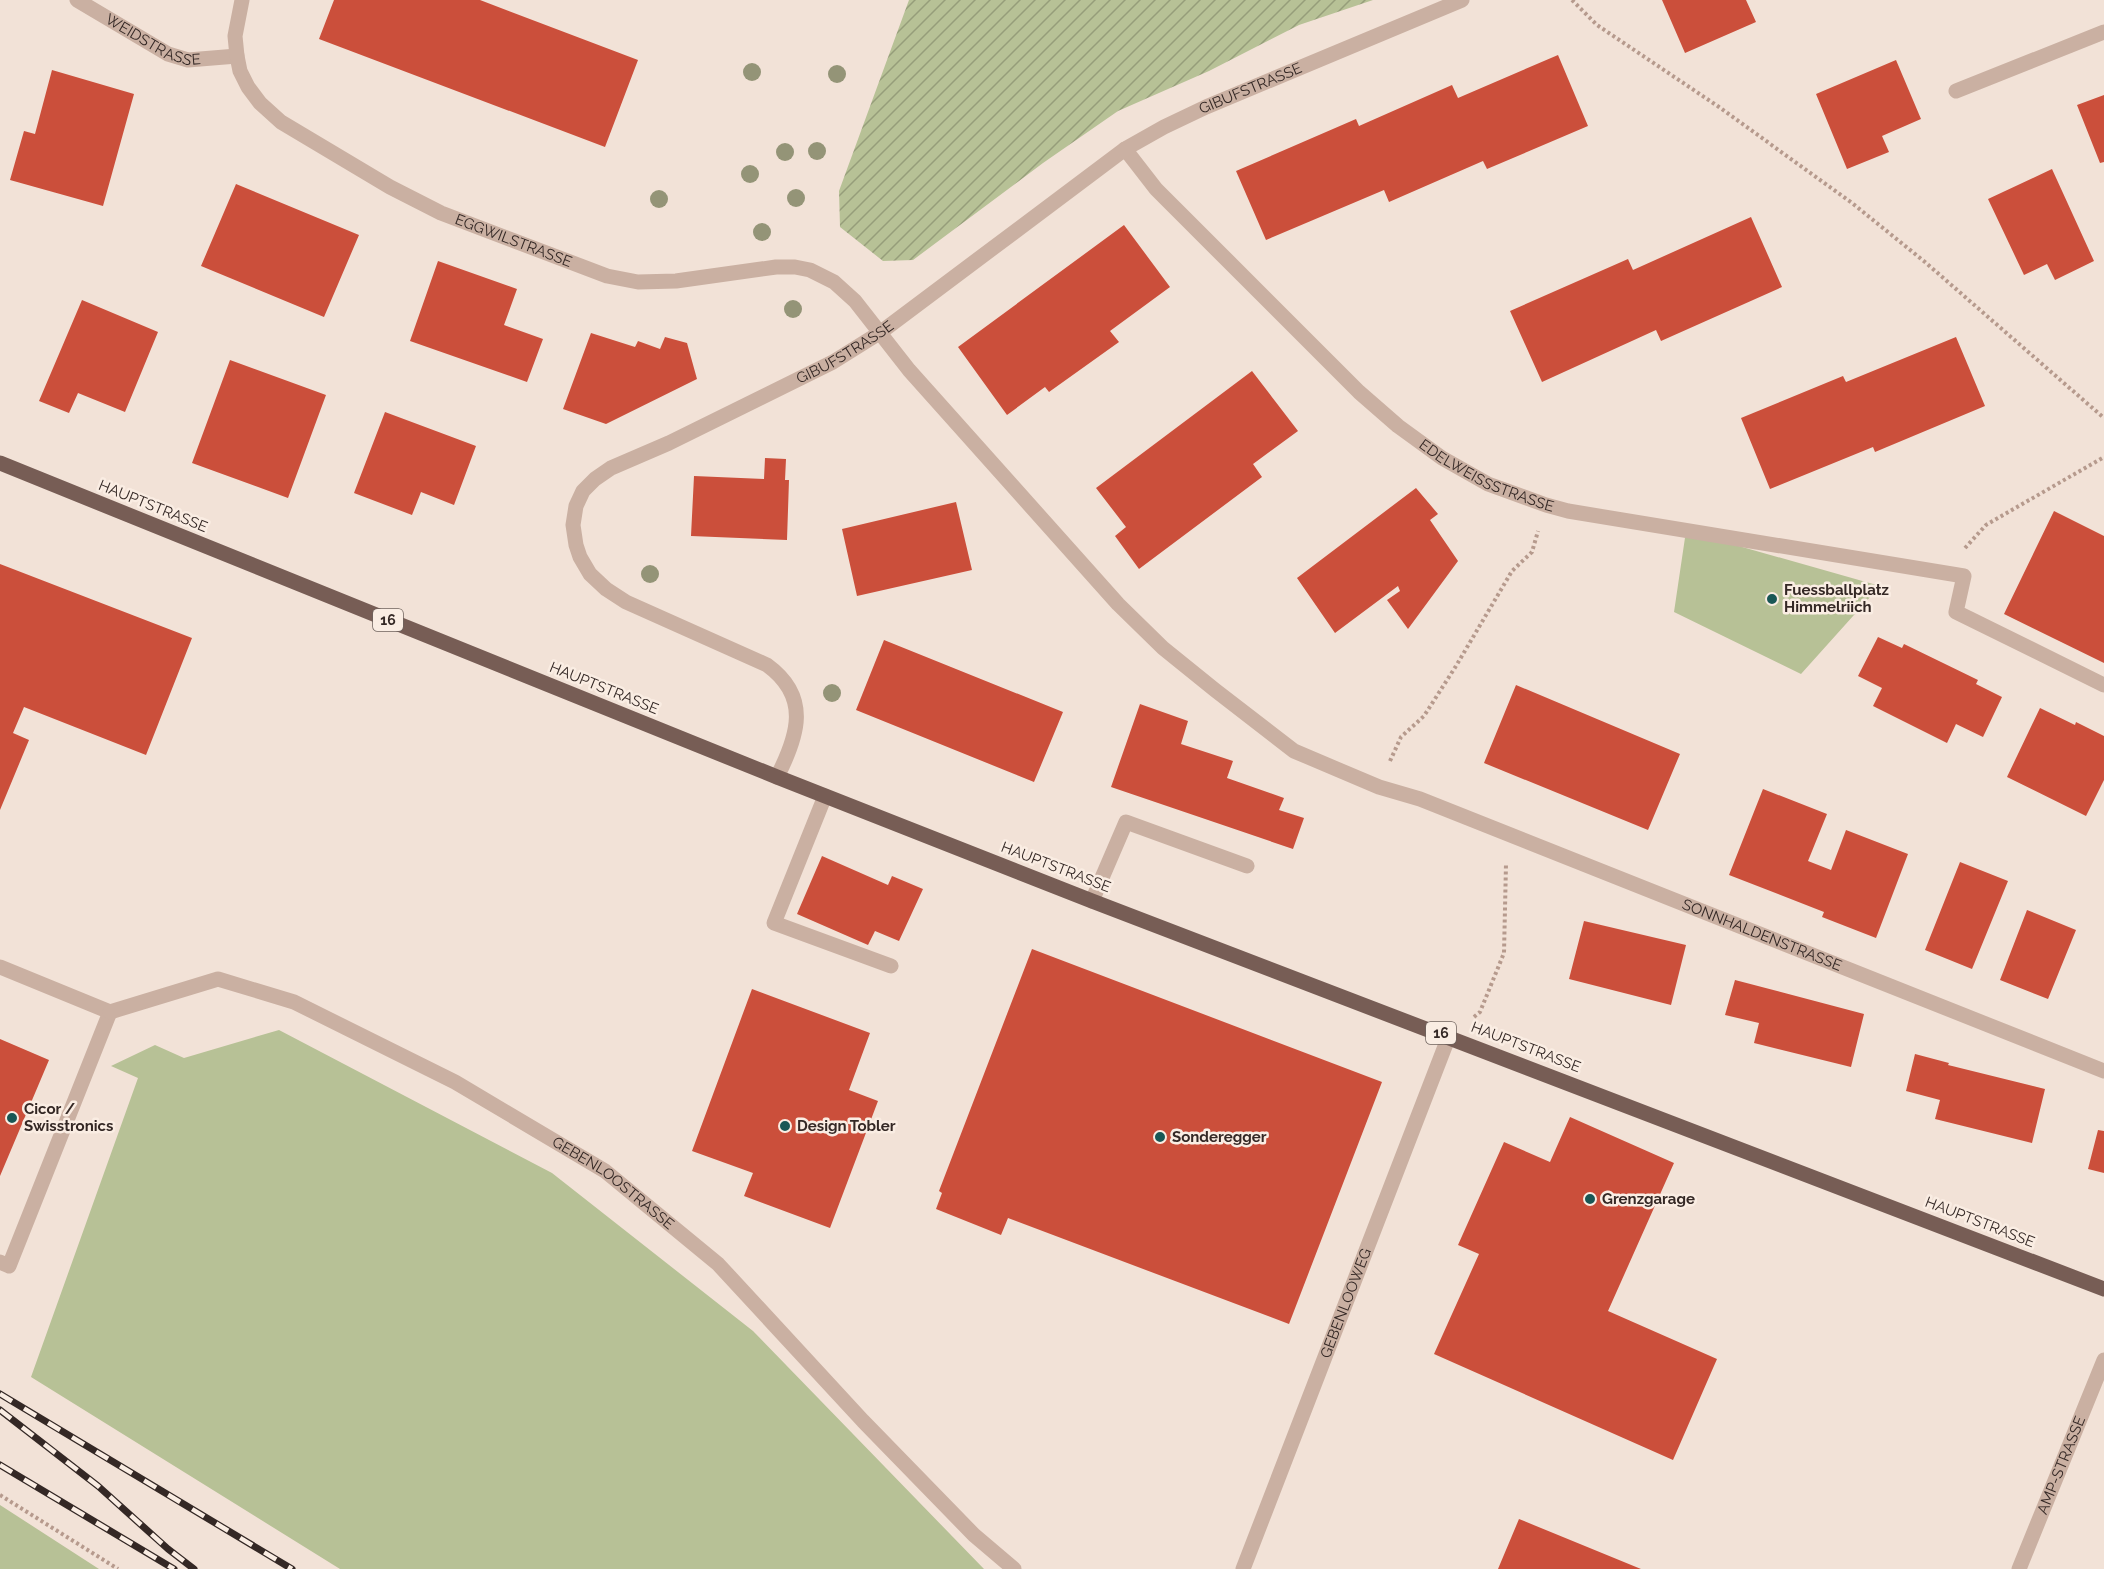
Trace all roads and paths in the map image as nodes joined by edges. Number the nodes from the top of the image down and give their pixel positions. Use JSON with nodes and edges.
{"nodes":[{"id":1,"x":77,"y":0,"type":"edge"},
{"id":2,"x":242,"y":0,"type":"edge"},
{"id":3,"x":1462,"y":0,"type":"edge"},
{"id":4,"x":1572,"y":0,"type":"edge"},
{"id":5,"x":2104,"y":32,"type":"edge"},
{"id":6,"x":237,"y":56,"type":"junction"},
{"id":7,"x":1956,"y":91,"type":"dead end"},
{"id":8,"x":1125,"y":149,"type":"junction"},
{"id":9,"x":881,"y":332,"type":"junction"},
{"id":10,"x":2104,"y":418,"type":"edge"},
{"id":11,"x":2104,"y":457,"type":"edge"},
{"id":12,"x":0,"y":463,"type":"edge"},
{"id":13,"x":1546,"y":505,"type":"junction"},
{"id":14,"x":1942,"y":573,"type":"junction"},
{"id":15,"x":1119,"y":604,"type":"joint"},
{"id":16,"x":2104,"y":685,"type":"edge"},
{"id":17,"x":777,"y":777,"type":"junction"},
{"id":18,"x":1379,"y":787,"type":"junction"},
{"id":19,"x":825,"y":796,"type":"junction"},
{"id":20,"x":1506,"y":833,"type":"junction"},
{"id":21,"x":1247,"y":866,"type":"dead end"},
{"id":22,"x":1092,"y":901,"type":"junction"},
{"id":23,"x":891,"y":966,"type":"dead end"},
{"id":24,"x":0,"y":967,"type":"edge"},
{"id":25,"x":110,"y":1012,"type":"junction"},
{"id":26,"x":1449,"y":1036,"type":"junction"},
{"id":27,"x":2104,"y":1071,"type":"edge"},
{"id":28,"x":0,"y":1262,"type":"edge"},
{"id":29,"x":2104,"y":1289,"type":"edge"},
{"id":30,"x":2104,"y":1360,"type":"edge"},
{"id":31,"x":0,"y":1495,"type":"edge"},
{"id":32,"x":118,"y":1569,"type":"edge"},
{"id":33,"x":1014,"y":1569,"type":"edge"},
{"id":34,"x":1243,"y":1569,"type":"edge"},
{"id":35,"x":2019,"y":1569,"type":"edge"}],
"edges":[{"from":1,"to":6,"type":"street","name":"WEIDSTRASSE"},
{"from":2,"to":6,"type":"street","name":"EGGWILSTRASSE"},
{"from":3,"to":8,"type":"street","name":"GIBUFSTRASSE"},
{"from":4,"to":10,"type":"path"},
{"from":5,"to":7,"type":"street"},
{"from":6,"to":9,"type":"street","name":"EGGWILSTRASSE"},
{"from":8,"to":9,"type":"street","name":"GIBUFSTRASSE"},
{"from":8,"to":13,"type":"street","name":"EDELWEISSSTRASSE"},
{"from":9,"to":15,"type":"street","name":"EGGWILSTRASSE"},
{"from":9,"to":17,"type":"street","name":"GIBUFSTRASSE"},
{"from":11,"to":14,"type":"path"},
{"from":12,"to":17,"type":"main road","name":"HAUPTSTRASSE","number":"16"},
{"from":13,"to":14,"type":"street","name":"EDELWEISSSTRASSE"},
{"from":13,"to":18,"type":"path"},
{"from":14,"to":16,"type":"street","name":"EDELWEISSSTRASSE"},
{"from":15,"to":18,"type":"street","name":"SONNHALDENSTRASSE"},
{"from":17,"to":19,"type":"main road","name":"HAUPTSTRASSE","number":"16"},
{"from":18,"to":20,"type":"street","name":"SONNHALDENSTRASSE"},
{"from":19,"to":22,"type":"main road","name":"HAUPTSTRASSE","number":"16"},
{"from":19,"to":23,"type":"street"},
{"from":20,"to":26,"type":"path"},
{"from":20,"to":27,"type":"street","name":"SONNHALDENSTRASSE"},
{"from":21,"to":22,"type":"street"},
{"from":22,"to":26,"type":"main road","name":"HAUPTSTRASSE","number":"16"},
{"from":24,"to":25,"type":"street"},
{"from":25,"to":28,"type":"street"},
{"from":25,"to":33,"type":"street","name":"GEBENLOOSTRASSE"},
{"from":26,"to":29,"type":"main road","name":"HAUPTSTRASSE","number":"16"},
{"from":26,"to":34,"type":"street","name":"GEBENLOOWEG"},
{"from":30,"to":35,"type":"street","name":"AMP-STRASSE"},
{"from":31,"to":32,"type":"path"}]}
